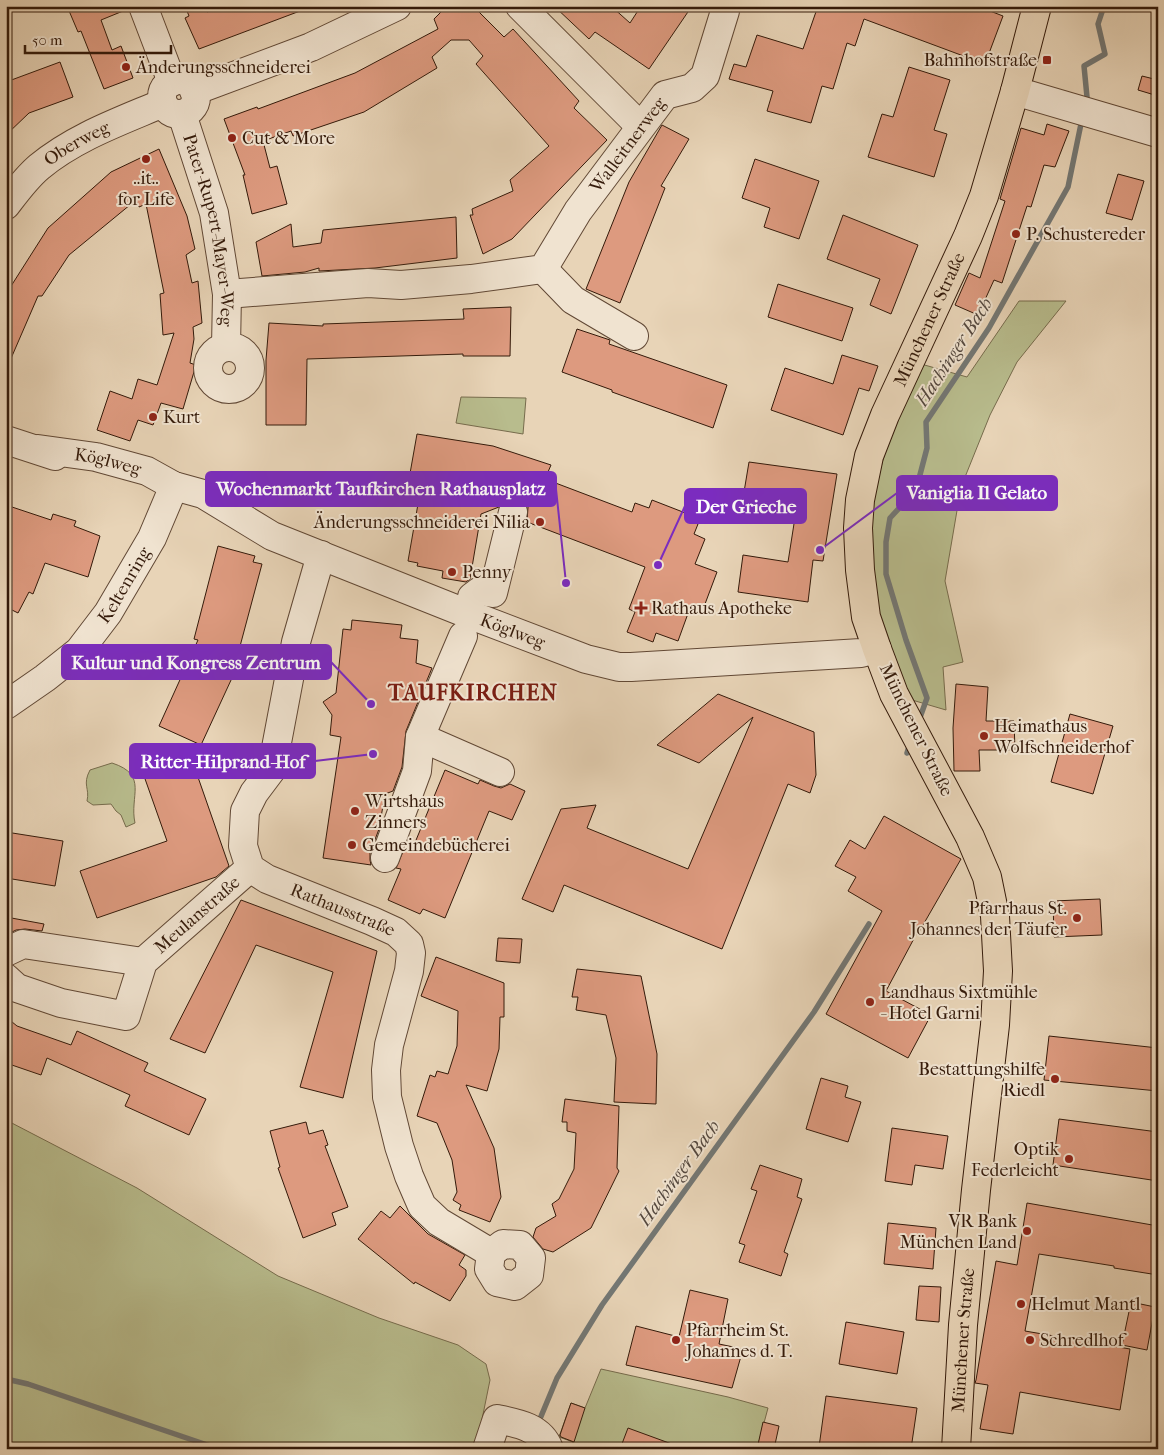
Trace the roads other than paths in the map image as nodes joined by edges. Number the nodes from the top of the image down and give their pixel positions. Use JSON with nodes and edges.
{"nodes":[{"id":1,"x":143,"y":6,"type":"edge"},
{"id":2,"x":397,"y":6,"type":"edge"},
{"id":3,"x":520,"y":6,"type":"edge"},
{"id":4,"x":725,"y":6,"type":"edge"},
{"id":5,"x":1037,"y":6,"type":"edge"},
{"id":6,"x":1015,"y":91,"type":"junction"},
{"id":7,"x":178,"y":98,"type":"junction"},
{"id":8,"x":640,"y":126,"type":"junction"},
{"id":9,"x":1158,"y":132,"type":"edge"},
{"id":10,"x":6,"y":205,"type":"edge"},
{"id":11,"x":543,"y":269,"type":"junction"},
{"id":12,"x":227,"y":294,"type":"junction"},
{"id":13,"x":634,"y":336,"type":"dead end"},
{"id":14,"x":226,"y":347,"type":"dead end"},
{"id":15,"x":6,"y":440,"type":"edge"},
{"id":16,"x":174,"y":486,"type":"junction"},
{"id":17,"x":513,"y":512,"type":"dead end"},
{"id":18,"x":321,"y":555,"type":"junction"},
{"id":19,"x":472,"y":597,"type":"dead end"},
{"id":20,"x":463,"y":636,"type":"dead end"},
{"id":21,"x":877,"y":649,"type":"junction"},
{"id":22,"x":6,"y":705,"type":"edge"},
{"id":23,"x":433,"y":738,"type":"junction"},
{"id":24,"x":500,"y":772,"type":"dead end"},
{"id":25,"x":385,"y":858,"type":"dead end"},
{"id":26,"x":250,"y":868,"type":"junction"},
{"id":27,"x":6,"y":952,"type":"edge"},
{"id":28,"x":144,"y":962,"type":"junction"},
{"id":29,"x":6,"y":978,"type":"edge"},
{"id":30,"x":491,"y":1253,"type":"dead end"},
{"id":31,"x":539,"y":1438,"type":"edge"},
{"id":32,"x":487,"y":1449,"type":"edge"},
{"id":33,"x":956,"y":1449,"type":"edge"}],
"edges":[{"from":1,"to":7,"type":"street","name":"Pater-Rupert-Mayer-Weg"},
{"from":2,"to":7,"type":"street","name":"Oberweg"},
{"from":3,"to":8,"type":"street"},
{"from":4,"to":8,"type":"street","name":"Walleitnerweg"},
{"from":5,"to":6,"type":"main road","name":"Münchener Straße"},
{"from":6,"to":9,"type":"street"},
{"from":6,"to":21,"type":"main road","name":"Münchener Straße"},
{"from":7,"to":10,"type":"street","name":"Oberweg"},
{"from":7,"to":12,"type":"street","name":"Pater-Rupert-Mayer-Weg"},
{"from":8,"to":11,"type":"street","name":"Walleitnerweg"},
{"from":11,"to":12,"type":"street"},
{"from":11,"to":13,"type":"street"},
{"from":12,"to":14,"type":"street","name":"Pater-Rupert-Mayer-Weg"},
{"from":15,"to":16,"type":"street","name":"Köglweg"},
{"from":16,"to":18,"type":"street","name":"Köglweg"},
{"from":16,"to":22,"type":"street","name":"Keltenring"},
{"from":17,"to":19,"type":"street"},
{"from":18,"to":21,"type":"street","name":"Köglweg"},
{"from":18,"to":26,"type":"street"},
{"from":20,"to":23,"type":"street"},
{"from":21,"to":33,"type":"main road","name":"Münchener Straße"},
{"from":23,"to":24,"type":"street"},
{"from":23,"to":25,"type":"street"},
{"from":26,"to":28,"type":"street","name":"Meulanstraße"},
{"from":26,"to":30,"type":"street","name":"Rathausstraße"},
{"from":27,"to":28,"type":"street","name":"Meulanstraße"},
{"from":28,"to":29,"type":"street","name":"Meulanstraße"},
{"from":31,"to":32,"type":"street"}]}
